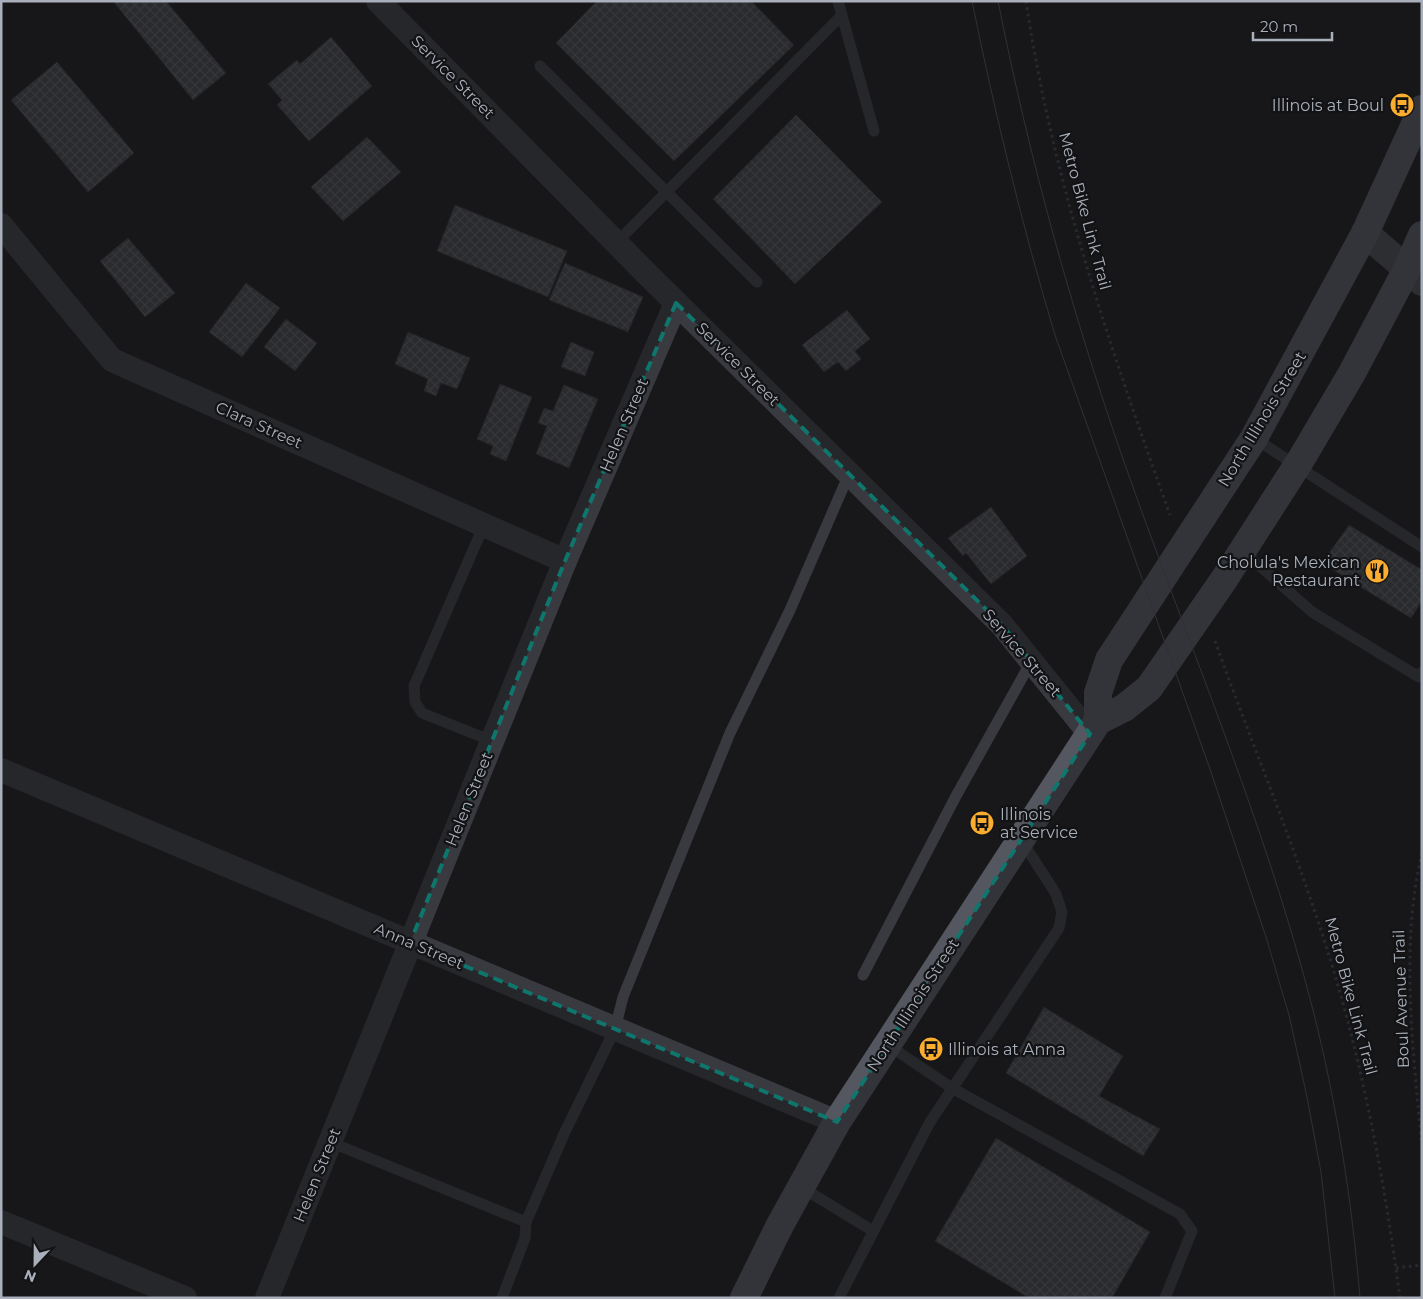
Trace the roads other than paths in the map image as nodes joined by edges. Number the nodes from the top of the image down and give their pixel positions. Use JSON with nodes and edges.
{"nodes":[{"id":1,"x":378,"y":1,"type":"edge"},
{"id":2,"x":838,"y":1,"type":"edge"},
{"id":3,"x":842,"y":15,"type":"junction"},
{"id":4,"x":540,"y":66,"type":"dead end"},
{"id":5,"x":1422,"y":110,"type":"edge"},
{"id":6,"x":874,"y":131,"type":"dead end"},
{"id":7,"x":668,"y":191,"type":"junction"},
{"id":8,"x":1,"y":225,"type":"edge"},
{"id":9,"x":1365,"y":233,"type":"junction"},
{"id":10,"x":1422,"y":235,"type":"edge"},
{"id":11,"x":616,"y":243,"type":"junction"},
{"id":12,"x":1414,"y":275,"type":"edge"},
{"id":13,"x":758,"y":282,"type":"dead end"},
{"id":14,"x":676,"y":303,"type":"junction"},
{"id":15,"x":1254,"y":438,"type":"junction"},
{"id":16,"x":1296,"y":466,"type":"junction"},
{"id":17,"x":849,"y":474,"type":"junction"},
{"id":18,"x":484,"y":525,"type":"junction"},
{"id":19,"x":1422,"y":548,"type":"edge"},
{"id":20,"x":1242,"y":550,"type":"junction"},
{"id":21,"x":565,"y":561,"type":"junction"},
{"id":22,"x":1031,"y":662,"type":"junction"},
{"id":23,"x":1422,"y":672,"type":"edge"},
{"id":24,"x":1094,"y":727,"type":"junction"},
{"id":25,"x":492,"y":741,"type":"junction"},
{"id":26,"x":1,"y":770,"type":"edge"},
{"id":27,"x":1021,"y":840,"type":"junction"},
{"id":28,"x":410,"y":943,"type":"junction"},
{"id":29,"x":863,"y":975,"type":"dead end"},
{"id":30,"x":615,"y":1029,"type":"junction"},
{"id":31,"x":888,"y":1045,"type":"junction"},
{"id":32,"x":952,"y":1088,"type":"junction"},
{"id":33,"x":837,"y":1122,"type":"junction"},
{"id":34,"x":330,"y":1142,"type":"junction"},
{"id":35,"x":801,"y":1187,"type":"junction"},
{"id":36,"x":1,"y":1222,"type":"edge"},
{"id":37,"x":526,"y":1222,"type":"junction"},
{"id":38,"x":873,"y":1231,"type":"junction"},
{"id":39,"x":185,"y":1298,"type":"edge"},
{"id":40,"x":267,"y":1298,"type":"edge"},
{"id":41,"x":502,"y":1298,"type":"edge"},
{"id":42,"x":744,"y":1298,"type":"edge"},
{"id":43,"x":839,"y":1298,"type":"edge"},
{"id":44,"x":1165,"y":1298,"type":"edge"}],
"edges":[{"from":1,"to":11,"type":"street","name":"Service Street"},
{"from":2,"to":3,"type":"lane"},
{"from":3,"to":6,"type":"lane"},
{"from":3,"to":7,"type":"lane"},
{"from":4,"to":7,"type":"lane"},
{"from":5,"to":9,"type":"main road","name":"North Illinois Street"},
{"from":7,"to":11,"type":"lane"},
{"from":7,"to":13,"type":"lane"},
{"from":8,"to":18,"type":"street","name":"Clara Street"},
{"from":9,"to":12,"type":"street"},
{"from":9,"to":15,"type":"main road","name":"North Illinois Street"},
{"from":10,"to":12,"type":"main road"},
{"from":11,"to":14,"type":"street","name":"Service Street"},
{"from":12,"to":16,"type":"main road"},
{"from":14,"to":17,"type":"street","name":"Service Street"},
{"from":14,"to":21,"type":"street","name":"Helen Street"},
{"from":15,"to":16,"type":"lane"},
{"from":15,"to":24,"type":"main road","name":"North Illinois Street"},
{"from":16,"to":19,"type":"lane"},
{"from":16,"to":20,"type":"main road"},
{"from":17,"to":22,"type":"street","name":"Service Street"},
{"from":17,"to":30,"type":"lane"},
{"from":18,"to":21,"type":"street","name":"Clara Street"},
{"from":18,"to":25,"type":"lane"},
{"from":20,"to":23,"type":"lane"},
{"from":20,"to":24,"type":"main road"},
{"from":21,"to":25,"type":"street","name":"Helen Street"},
{"from":22,"to":24,"type":"street","name":"Service Street"},
{"from":22,"to":29,"type":"lane"},
{"from":24,"to":27,"type":"main road","name":"North Illinois Street"},
{"from":25,"to":28,"type":"street","name":"Helen Street"},
{"from":26,"to":28,"type":"street","name":"Anna Street"},
{"from":27,"to":31,"type":"main road","name":"North Illinois Street"},
{"from":27,"to":32,"type":"lane"},
{"from":28,"to":30,"type":"street","name":"Anna Street"},
{"from":28,"to":34,"type":"street","name":"Helen Street"},
{"from":30,"to":33,"type":"street","name":"Anna Street"},
{"from":30,"to":37,"type":"lane"},
{"from":31,"to":32,"type":"lane"},
{"from":31,"to":33,"type":"main road","name":"North Illinois Street"},
{"from":32,"to":38,"type":"lane"},
{"from":32,"to":44,"type":"lane"},
{"from":33,"to":35,"type":"main road","name":"North Illinois Street"},
{"from":34,"to":37,"type":"lane"},
{"from":34,"to":40,"type":"street","name":"Helen Street"},
{"from":35,"to":38,"type":"lane"},
{"from":35,"to":42,"type":"main road","name":"North Illinois Street"},
{"from":36,"to":39,"type":"street"},
{"from":37,"to":41,"type":"lane"},
{"from":38,"to":43,"type":"lane"}]}
